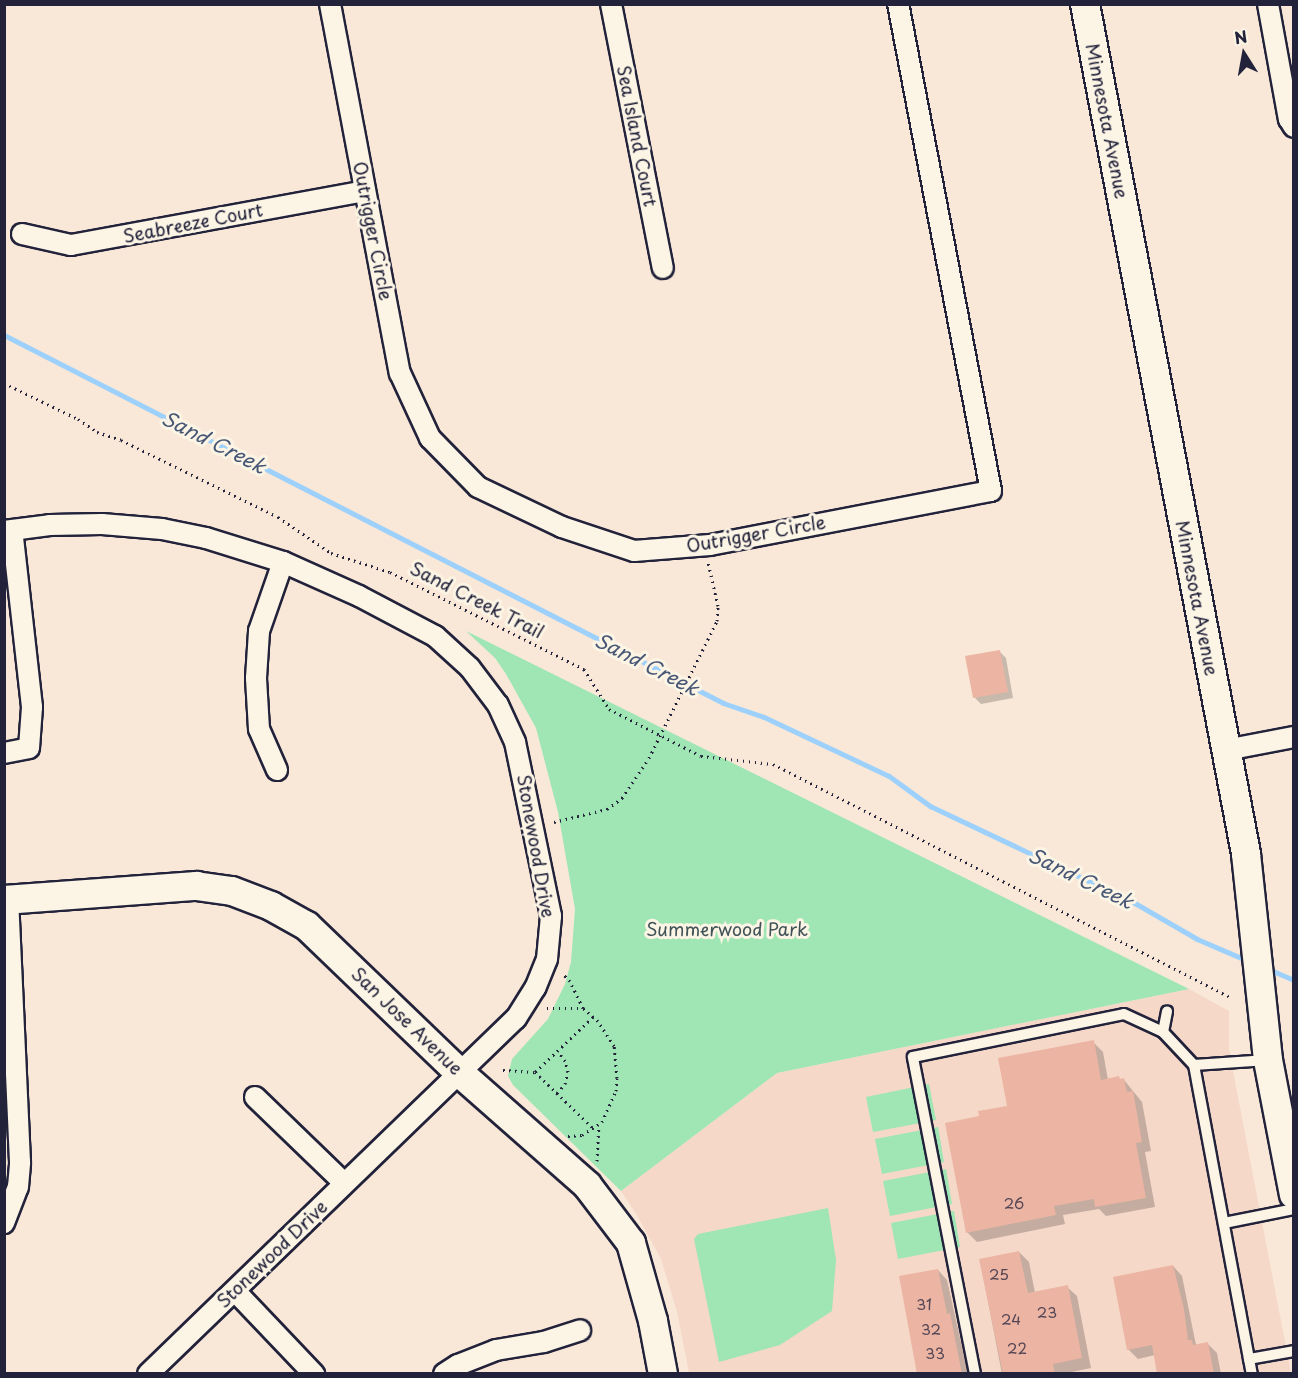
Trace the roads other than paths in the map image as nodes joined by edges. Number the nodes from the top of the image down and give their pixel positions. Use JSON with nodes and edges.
{"nodes":[{"id":1,"x":330,"y":4,"type":"edge"},
{"id":2,"x":612,"y":4,"type":"edge"},
{"id":3,"x":898,"y":4,"type":"edge"},
{"id":4,"x":1085,"y":4,"type":"edge"},
{"id":5,"x":1268,"y":4,"type":"edge"},
{"id":6,"x":1293,"y":127,"type":"edge"},
{"id":7,"x":365,"y":190,"type":"junction"},
{"id":8,"x":22,"y":234,"type":"dead end"},
{"id":9,"x":663,"y":268,"type":"dead end"},
{"id":10,"x":8,"y":531,"type":"edge"},
{"id":11,"x":283,"y":562,"type":"junction"},
{"id":12,"x":1293,"y":737,"type":"edge"},
{"id":13,"x":1226,"y":750,"type":"junction"},
{"id":14,"x":4,"y":753,"type":"edge"},
{"id":15,"x":277,"y":770,"type":"dead end"},
{"id":16,"x":6,"y":900,"type":"edge"},
{"id":17,"x":1167,"y":1011,"type":"dead end"},
{"id":18,"x":1163,"y":1032,"type":"junction"},
{"id":19,"x":1268,"y":1060,"type":"junction"},
{"id":20,"x":1194,"y":1065,"type":"junction"},
{"id":21,"x":461,"y":1074,"type":"junction"},
{"id":22,"x":255,"y":1097,"type":"dead end"},
{"id":23,"x":344,"y":1183,"type":"junction"},
{"id":24,"x":1293,"y":1195,"type":"edge"},
{"id":25,"x":1293,"y":1209,"type":"edge"},
{"id":26,"x":4,"y":1223,"type":"edge"},
{"id":27,"x":1224,"y":1223,"type":"junction"},
{"id":28,"x":235,"y":1291,"type":"junction"},
{"id":29,"x":580,"y":1330,"type":"dead end"},
{"id":30,"x":1293,"y":1351,"type":"edge"},
{"id":31,"x":1249,"y":1359,"type":"junction"},
{"id":32,"x":148,"y":1374,"type":"edge"},
{"id":33,"x":314,"y":1374,"type":"edge"},
{"id":34,"x":444,"y":1374,"type":"edge"},
{"id":35,"x":663,"y":1374,"type":"edge"},
{"id":36,"x":975,"y":1374,"type":"edge"},
{"id":37,"x":1252,"y":1374,"type":"edge"}],
"edges":[{"from":1,"to":7,"type":"street","name":"Outrigger Circle"},
{"from":2,"to":9,"type":"street","name":"Sea Island Court"},
{"from":3,"to":7,"type":"street","name":"Outrigger Circle"},
{"from":4,"to":13,"type":"street","name":"Minnesota Avenue"},
{"from":5,"to":6,"type":"street"},
{"from":7,"to":8,"type":"street","name":"Seabreeze Court"},
{"from":10,"to":11,"type":"street","name":"Stonewood Drive"},
{"from":10,"to":14,"type":"street"},
{"from":11,"to":15,"type":"street"},
{"from":11,"to":21,"type":"street","name":"Stonewood Drive"},
{"from":12,"to":13,"type":"street"},
{"from":13,"to":19,"type":"street","name":"Minnesota Avenue"},
{"from":16,"to":21,"type":"street","name":"San Jose Avenue"},
{"from":16,"to":26,"type":"street"},
{"from":17,"to":18,"type":"lane"},
{"from":18,"to":20,"type":"lane"},
{"from":18,"to":36,"type":"lane"},
{"from":19,"to":20,"type":"lane"},
{"from":19,"to":24,"type":"street","name":"Minnesota Avenue"},
{"from":20,"to":27,"type":"lane"},
{"from":21,"to":23,"type":"street","name":"Stonewood Drive"},
{"from":21,"to":35,"type":"street","name":"San Jose Avenue"},
{"from":22,"to":23,"type":"street"},
{"from":23,"to":28,"type":"street","name":"Stonewood Drive"},
{"from":25,"to":27,"type":"lane"},
{"from":27,"to":31,"type":"lane"},
{"from":28,"to":32,"type":"street","name":"Stonewood Drive"},
{"from":28,"to":33,"type":"street"},
{"from":29,"to":34,"type":"street"},
{"from":30,"to":31,"type":"lane"},
{"from":31,"to":37,"type":"lane"}]}
